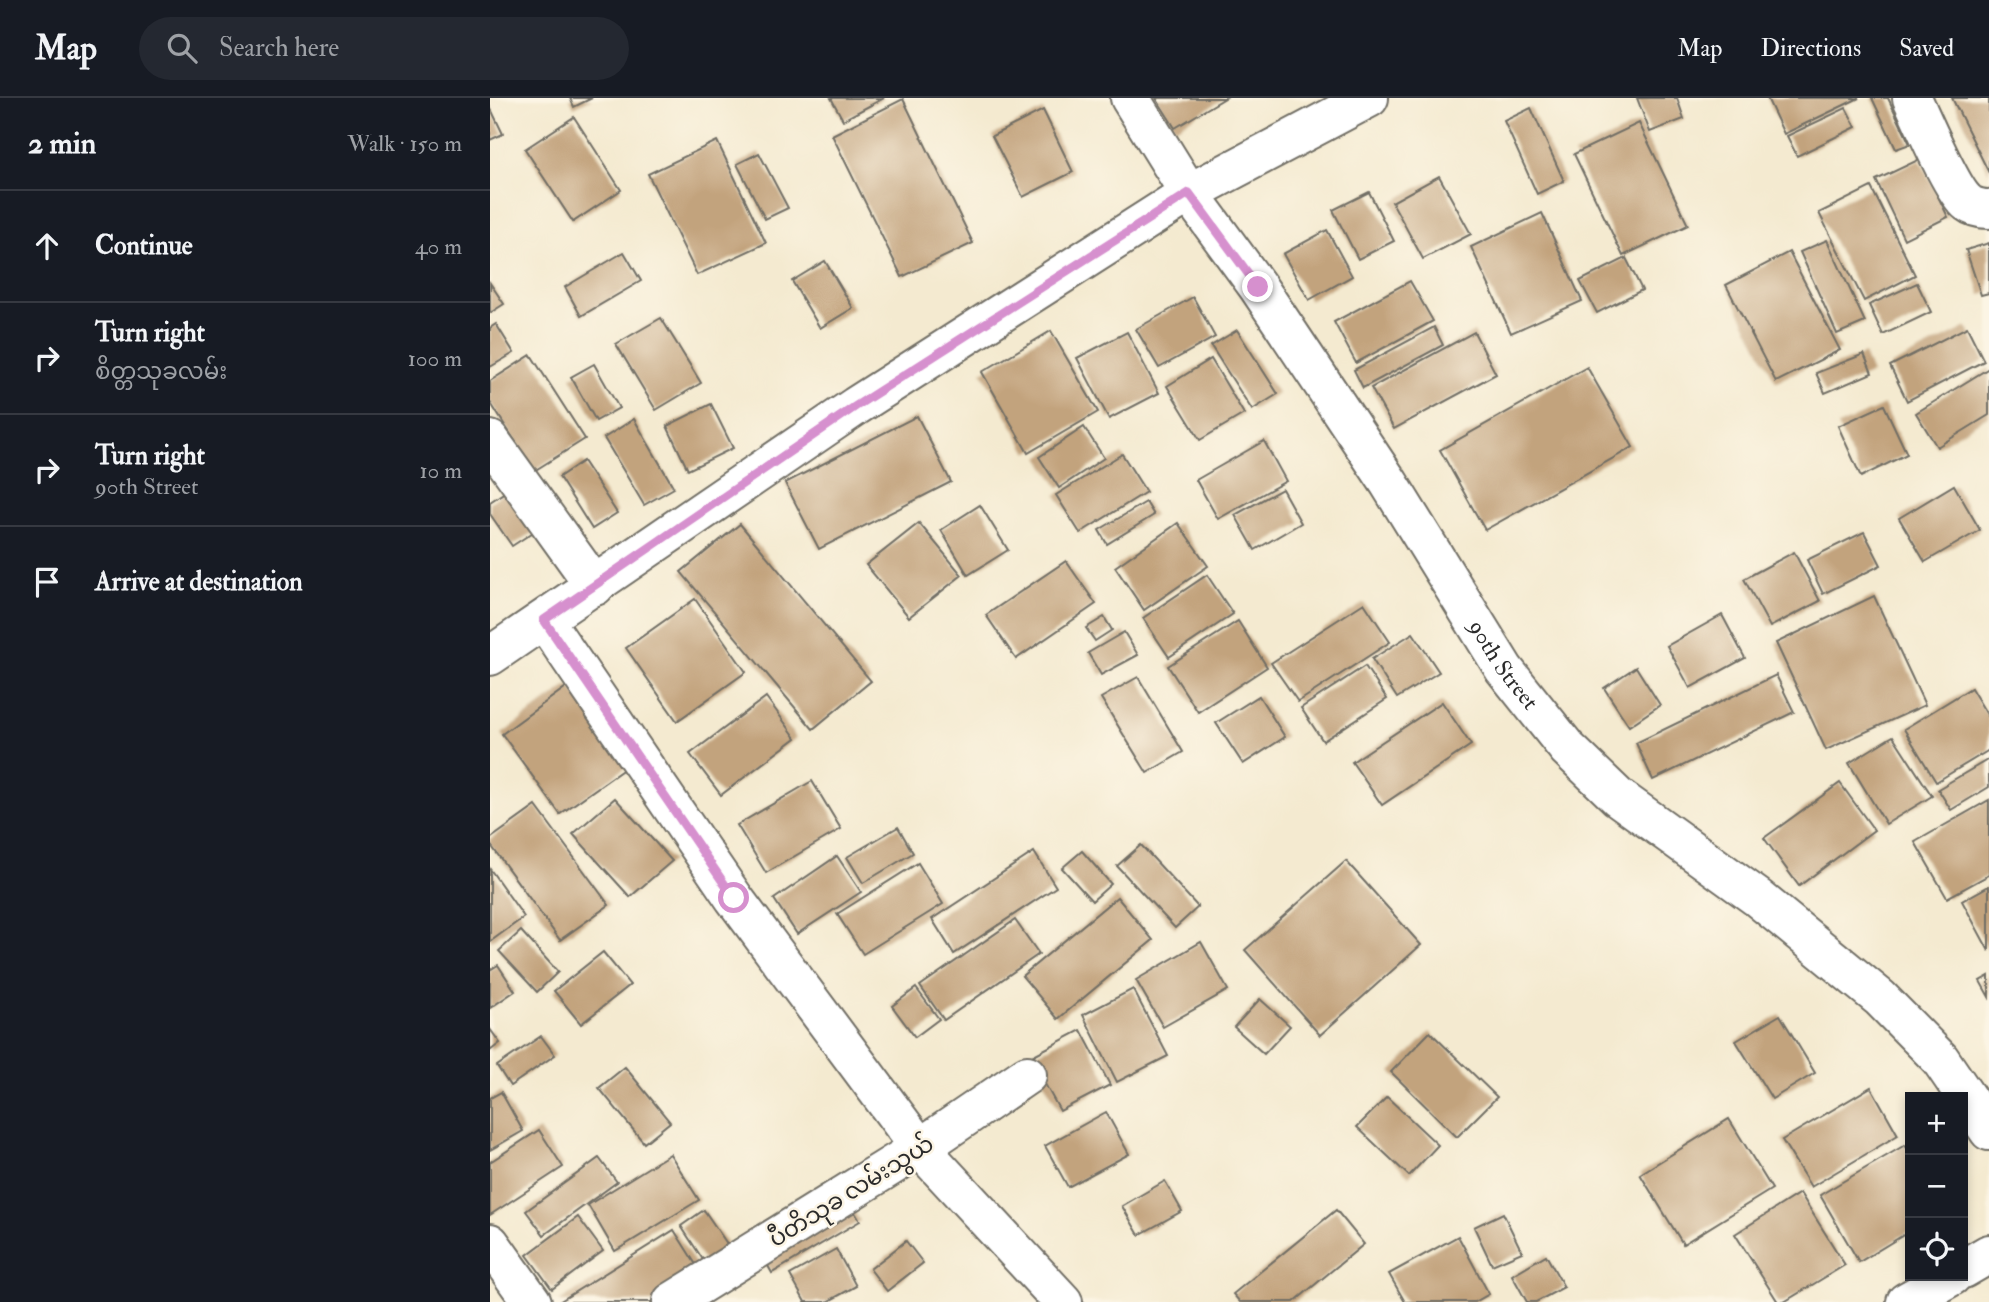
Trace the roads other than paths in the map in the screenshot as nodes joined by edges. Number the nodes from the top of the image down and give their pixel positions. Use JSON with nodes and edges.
{"nodes":[{"id":1,"x":1130,"y":98,"type":"edge"},
{"id":2,"x":1369,"y":98,"type":"edge"},
{"id":3,"x":1912,"y":98,"type":"edge"},
{"id":4,"x":1189,"y":193,"type":"junction"},
{"id":5,"x":1989,"y":209,"type":"edge"},
{"id":6,"x":490,"y":440,"type":"edge"},
{"id":7,"x":595,"y":586,"type":"junction"},
{"id":8,"x":544,"y":620,"type":"junction"},
{"id":9,"x":490,"y":656,"type":"edge"},
{"id":10,"x":1027,"y":1075,"type":"dead end"},
{"id":11,"x":1989,"y":1131,"type":"edge"},
{"id":12,"x":920,"y":1148,"type":"junction"},
{"id":13,"x":490,"y":1243,"type":"edge"},
{"id":14,"x":1989,"y":1254,"type":"edge"},
{"id":15,"x":1968,"y":1266,"type":"edge"},
{"id":16,"x":1943,"y":1281,"type":"edge"},
{"id":17,"x":532,"y":1302,"type":"edge"},
{"id":18,"x":672,"y":1302,"type":"edge"},
{"id":19,"x":1063,"y":1302,"type":"edge"},
{"id":20,"x":1906,"y":1302,"type":"edge"}],
"edges":[{"from":1,"to":4,"type":"street","name":"90th Street"},
{"from":2,"to":4,"type":"street"},
{"from":3,"to":5,"type":"street"},
{"from":4,"to":7,"type":"street"},
{"from":4,"to":11,"type":"street","name":"90th Street"},
{"from":6,"to":7,"type":"street"},
{"from":7,"to":8,"type":"street"},
{"from":8,"to":9,"type":"street"},
{"from":8,"to":12,"type":"street"},
{"from":10,"to":12,"type":"street","name":"ပီတိသုခ လမ်းသွယ်"},
{"from":12,"to":18,"type":"street","name":"ပီတိသုခ လမ်းသွယ်"},
{"from":12,"to":19,"type":"street"},
{"from":13,"to":17,"type":"street"},
{"from":14,"to":15,"type":"street"},
{"from":16,"to":20,"type":"street"}]}
